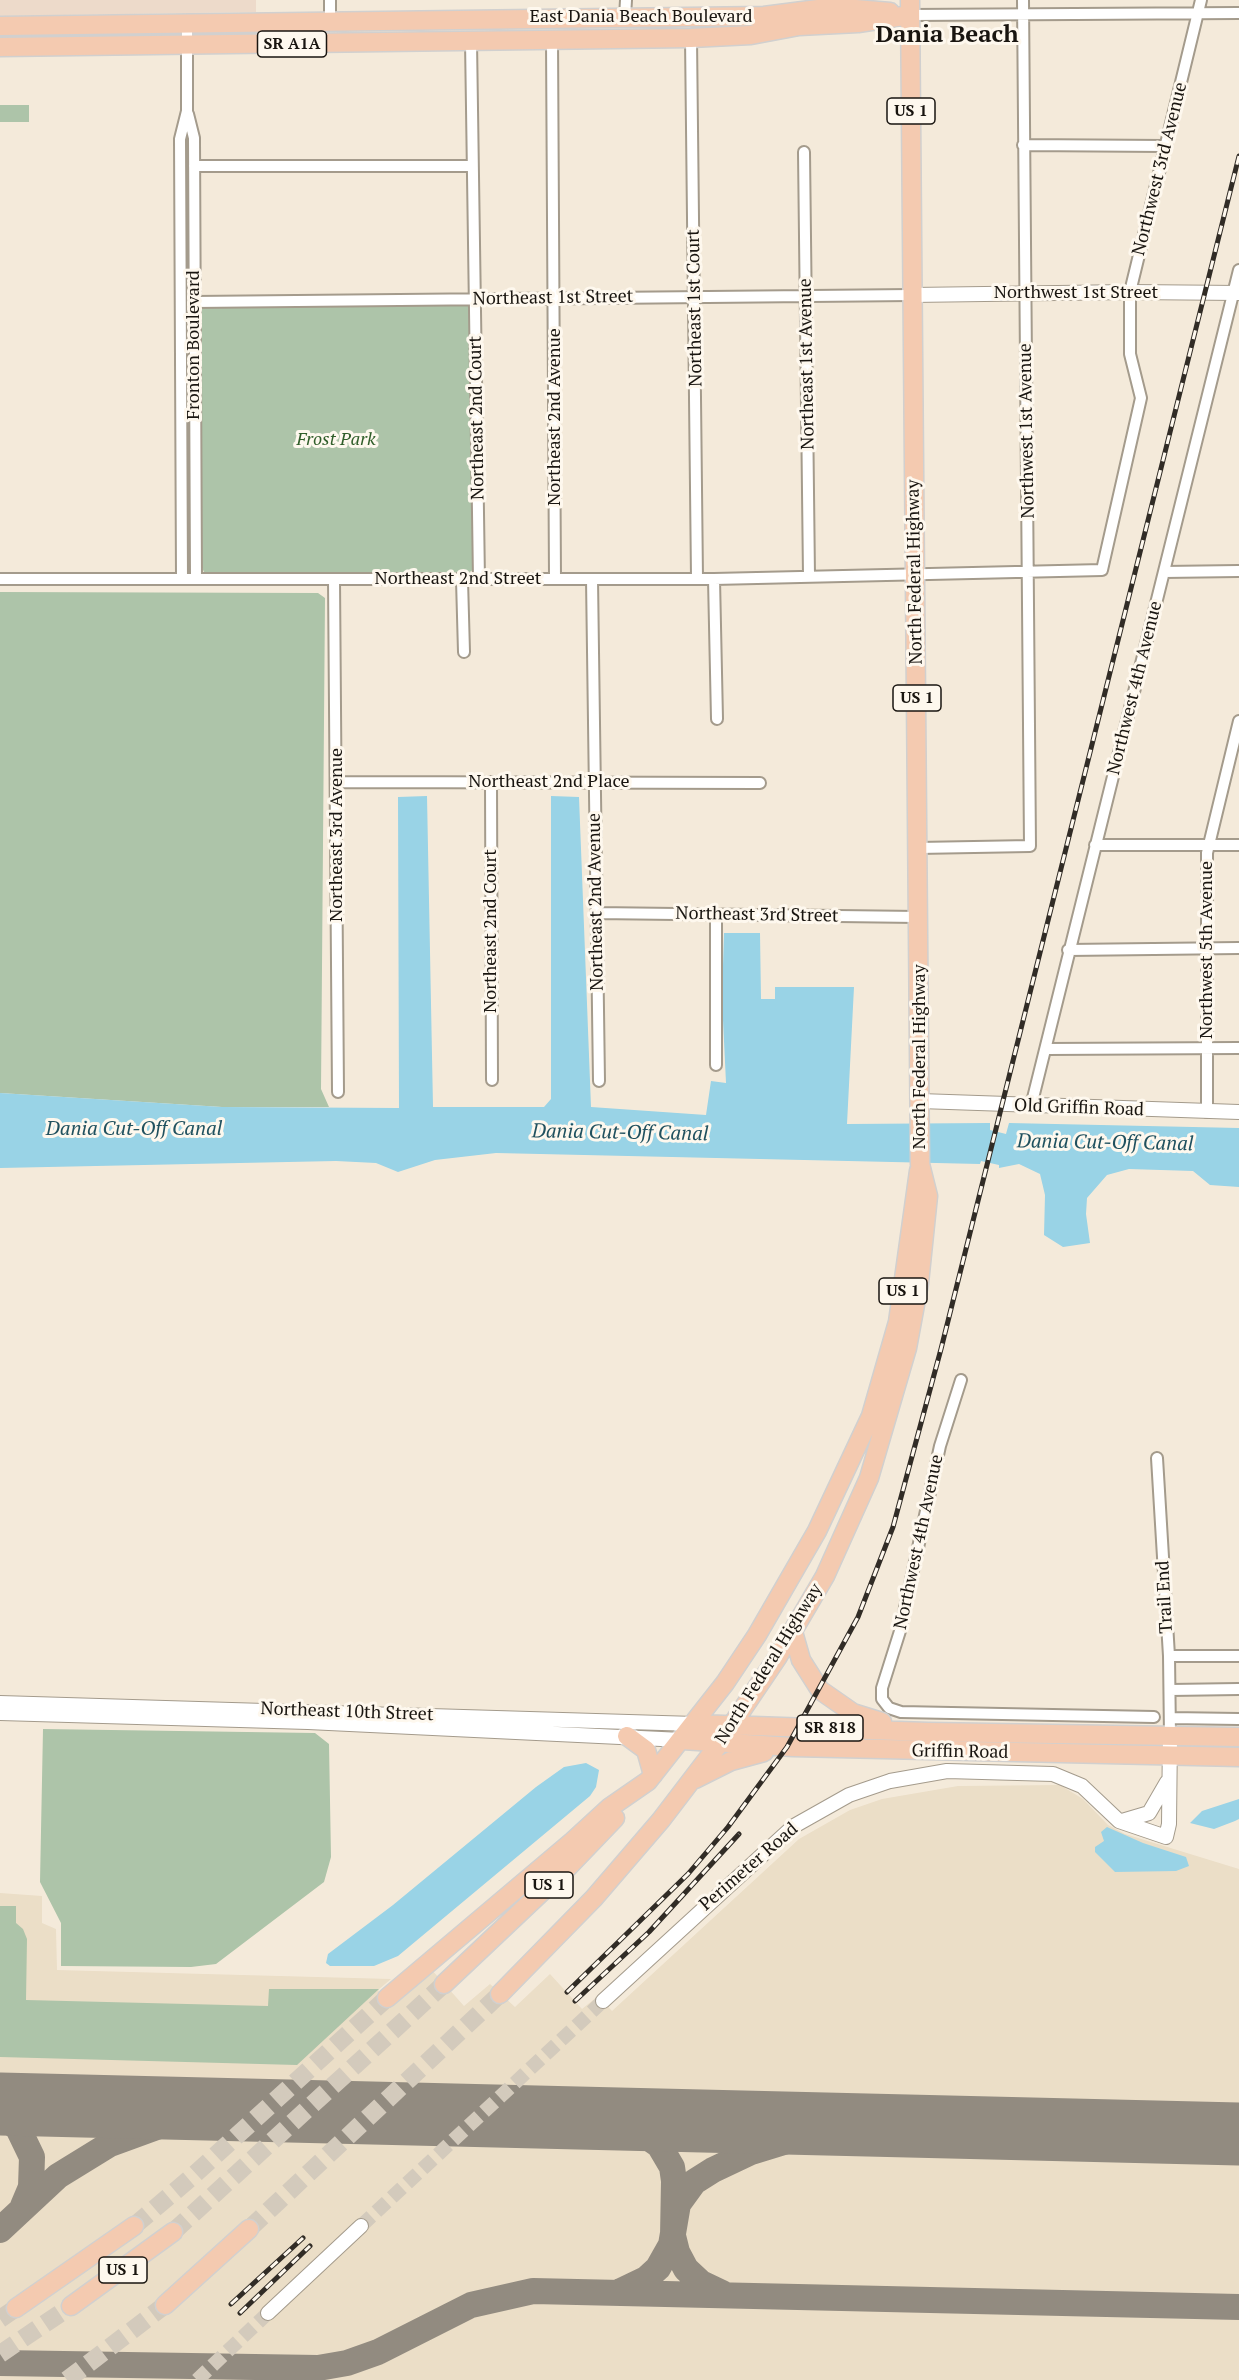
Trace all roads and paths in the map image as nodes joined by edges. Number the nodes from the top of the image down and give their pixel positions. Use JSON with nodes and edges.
{"nodes":[{"id":1,"x":330,"y":0,"type":"edge"},
{"id":2,"x":1023,"y":0,"type":"edge"},
{"id":3,"x":1201,"y":0,"type":"edge"},
{"id":4,"x":804,"y":5,"type":"edge"},
{"id":5,"x":625,"y":8,"type":"edge"},
{"id":6,"x":910,"y":8,"type":"edge"},
{"id":7,"x":1239,"y":13,"type":"edge"},
{"id":8,"x":1197,"y":14,"type":"junction"},
{"id":9,"x":730,"y":16,"type":"junction"},
{"id":10,"x":1023,"y":16,"type":"junction"},
{"id":11,"x":330,"y":20,"type":"junction"},
{"id":12,"x":187,"y":24,"type":"junction"},
{"id":13,"x":0,"y":26,"type":"edge"},
{"id":14,"x":585,"y":38,"type":"junction"},
{"id":15,"x":691,"y":38,"type":"junction"},
{"id":16,"x":552,"y":39,"type":"junction"},
{"id":17,"x":471,"y":41,"type":"junction"},
{"id":18,"x":187,"y":45,"type":"junction"},
{"id":19,"x":0,"y":47,"type":"edge"},
{"id":20,"x":187,"y":111,"type":"junction"},
{"id":21,"x":1023,"y":145,"type":"junction"},
{"id":22,"x":1165,"y":146,"type":"junction"},
{"id":23,"x":804,"y":152,"type":"dead end"},
{"id":24,"x":194,"y":166,"type":"junction"},
{"id":25,"x":472,"y":166,"type":"junction"},
{"id":26,"x":1239,"y":270,"type":"edge"},
{"id":27,"x":1130,"y":292,"type":"junction"},
{"id":28,"x":1026,"y":293,"type":"junction"},
{"id":29,"x":1236,"y":293,"type":"edge"},
{"id":30,"x":912,"y":295,"type":"junction"},
{"id":31,"x":695,"y":296,"type":"junction"},
{"id":32,"x":806,"y":296,"type":"junction"},
{"id":33,"x":555,"y":298,"type":"junction"},
{"id":34,"x":476,"y":299,"type":"junction"},
{"id":35,"x":194,"y":302,"type":"junction"},
{"id":36,"x":1102,"y":570,"type":"joint"},
{"id":37,"x":1029,"y":571,"type":"junction"},
{"id":38,"x":1239,"y":571,"type":"edge"},
{"id":39,"x":1164,"y":572,"type":"junction"},
{"id":40,"x":916,"y":573,"type":"junction"},
{"id":41,"x":809,"y":576,"type":"junction"},
{"id":42,"x":697,"y":578,"type":"junction"},
{"id":43,"x":0,"y":579,"type":"edge"},
{"id":44,"x":182,"y":579,"type":"junction"},
{"id":45,"x":196,"y":579,"type":"junction"},
{"id":46,"x":334,"y":579,"type":"junction"},
{"id":47,"x":555,"y":579,"type":"junction"},
{"id":48,"x":592,"y":579,"type":"junction"},
{"id":49,"x":714,"y":579,"type":"junction"},
{"id":50,"x":462,"y":580,"type":"junction"},
{"id":51,"x":479,"y":580,"type":"junction"},
{"id":52,"x":464,"y":652,"type":"dead end"},
{"id":53,"x":717,"y":719,"type":"dead end"},
{"id":54,"x":1239,"y":721,"type":"edge"},
{"id":55,"x":338,"y":782,"type":"junction"},
{"id":56,"x":491,"y":782,"type":"junction"},
{"id":57,"x":593,"y":782,"type":"junction"},
{"id":58,"x":760,"y":783,"type":"dead end"},
{"id":59,"x":1095,"y":845,"type":"junction"},
{"id":60,"x":1239,"y":845,"type":"edge"},
{"id":61,"x":1209,"y":846,"type":"junction"},
{"id":62,"x":918,"y":848,"type":"junction"},
{"id":63,"x":596,"y":914,"type":"junction"},
{"id":64,"x":716,"y":915,"type":"junction"},
{"id":65,"x":918,"y":917,"type":"junction"},
{"id":66,"x":1207,"y":948,"type":"junction"},
{"id":67,"x":1239,"y":948,"type":"edge"},
{"id":68,"x":1068,"y":950,"type":"junction"},
{"id":69,"x":1046,"y":1048,"type":"junction"},
{"id":70,"x":1239,"y":1048,"type":"edge"},
{"id":71,"x":1207,"y":1049,"type":"junction"},
{"id":72,"x":716,"y":1065,"type":"dead end"},
{"id":73,"x":492,"y":1080,"type":"dead end"},
{"id":74,"x":599,"y":1081,"type":"dead end"},
{"id":75,"x":338,"y":1092,"type":"dead end"},
{"id":76,"x":1031,"y":1106,"type":"junction"},
{"id":77,"x":920,"y":1110,"type":"junction"},
{"id":78,"x":1207,"y":1112,"type":"junction"},
{"id":79,"x":1239,"y":1112,"type":"edge"},
{"id":80,"x":961,"y":1380,"type":"dead end"},
{"id":81,"x":878,"y":1421,"type":"junction"},
{"id":82,"x":1157,"y":1458,"type":"dead end"},
{"id":83,"x":793,"y":1632,"type":"junction"},
{"id":84,"x":1169,"y":1656,"type":"junction"},
{"id":85,"x":1239,"y":1656,"type":"edge"},
{"id":86,"x":1239,"y":1689,"type":"edge"},
{"id":87,"x":1170,"y":1690,"type":"junction"},
{"id":88,"x":0,"y":1703,"type":"edge"},
{"id":89,"x":54,"y":1704,"type":"junction"},
{"id":90,"x":0,"y":1713,"type":"edge"},
{"id":91,"x":32,"y":1713,"type":"junction"},
{"id":92,"x":259,"y":1715,"type":"junction"},
{"id":93,"x":1154,"y":1718,"type":"dead end"},
{"id":94,"x":1170,"y":1718,"type":"junction"},
{"id":95,"x":1239,"y":1719,"type":"edge"},
{"id":96,"x":695,"y":1724,"type":"junction"},
{"id":97,"x":732,"y":1725,"type":"junction"},
{"id":98,"x":928,"y":1732,"type":"junction"},
{"id":99,"x":627,"y":1736,"type":"junction"},
{"id":100,"x":1170,"y":1736,"type":"junction"},
{"id":101,"x":1239,"y":1737,"type":"edge"},
{"id":102,"x":682,"y":1740,"type":"junction"},
{"id":103,"x":719,"y":1744,"type":"junction"},
{"id":104,"x":787,"y":1747,"type":"junction"},
{"id":105,"x":1170,"y":1756,"type":"junction"},
{"id":106,"x":1239,"y":1757,"type":"edge"},
{"id":107,"x":1169,"y":1777,"type":"junction"},
{"id":108,"x":651,"y":1778,"type":"junction"},
{"id":109,"x":692,"y":1780,"type":"junction"},
{"id":110,"x":1119,"y":1821,"type":"junction"},
{"id":111,"x":444,"y":1984,"type":"tunnel mouth"},
{"id":112,"x":500,"y":1994,"type":"tunnel mouth"},
{"id":113,"x":387,"y":1998,"type":"tunnel mouth"},
{"id":114,"x":603,"y":2001,"type":"tunnel mouth"},
{"id":115,"x":134,"y":2226,"type":"tunnel mouth"},
{"id":116,"x":361,"y":2226,"type":"tunnel mouth"},
{"id":117,"x":249,"y":2229,"type":"tunnel mouth"},
{"id":118,"x":173,"y":2232,"type":"tunnel mouth"},
{"id":119,"x":165,"y":2305,"type":"tunnel mouth"},
{"id":120,"x":71,"y":2306,"type":"tunnel mouth"},
{"id":121,"x":16,"y":2308,"type":"tunnel mouth"},
{"id":122,"x":268,"y":2313,"type":"tunnel mouth"}],
"edges":[{"from":1,"to":11,"type":"street"},
{"from":2,"to":10,"type":"street","name":"Northwest 1st Avenue"},
{"from":3,"to":8,"type":"street","name":"Northwest 3rd Avenue"},
{"from":4,"to":6,"type":"main road","name":"East Dania Beach Boulevard","number":"SR A1A"},
{"from":4,"to":9,"type":"main road","name":"East Dania Beach Boulevard","number":"SR A1A"},
{"from":5,"to":9,"type":"main road","name":"East Dania Beach Boulevard","number":"SR A1A"},
{"from":5,"to":11,"type":"main road","name":"East Dania Beach Boulevard","number":"SR A1A"},
{"from":5,"to":14,"type":"main road"},
{"from":6,"to":10,"type":"street"},
{"from":6,"to":15,"type":"main road","name":"East Dania Beach Boulevard","number":"SR A1A"},
{"from":6,"to":30,"type":"main road","name":"North Federal Highway","number":"US 1"},
{"from":7,"to":8,"type":"street"},
{"from":8,"to":10,"type":"street"},
{"from":8,"to":22,"type":"street","name":"Northwest 3rd Avenue"},
{"from":9,"to":15,"type":"main road"},
{"from":10,"to":21,"type":"street","name":"Northwest 1st Avenue"},
{"from":11,"to":12,"type":"main road","name":"East Dania Beach Boulevard","number":"SR A1A"},
{"from":12,"to":13,"type":"main road","name":"East Dania Beach Boulevard","number":"SR A1A"},
{"from":12,"to":18,"type":"street","name":"Fronton Boulevard"},
{"from":14,"to":15,"type":"main road","name":"East Dania Beach Boulevard","number":"SR A1A"},
{"from":14,"to":16,"type":"main road","name":"East Dania Beach Boulevard","number":"SR A1A"},
{"from":15,"to":31,"type":"street","name":"Northeast 1st Court"},
{"from":16,"to":17,"type":"main road","name":"East Dania Beach Boulevard","number":"SR A1A"},
{"from":16,"to":33,"type":"street","name":"Northeast 2nd Avenue"},
{"from":17,"to":18,"type":"main road","name":"East Dania Beach Boulevard","number":"SR A1A"},
{"from":17,"to":25,"type":"street","name":"Northeast 2nd Court"},
{"from":18,"to":19,"type":"main road","name":"East Dania Beach Boulevard","number":"SR A1A"},
{"from":18,"to":20,"type":"street","name":"Fronton Boulevard"},
{"from":20,"to":24,"type":"street","name":"Fronton Boulevard"},
{"from":20,"to":44,"type":"street","name":"Fronton Boulevard"},
{"from":21,"to":22,"type":"street"},
{"from":21,"to":28,"type":"street","name":"Northwest 1st Avenue"},
{"from":22,"to":27,"type":"street","name":"Northwest 3rd Avenue"},
{"from":23,"to":32,"type":"street","name":"Northeast 1st Avenue"},
{"from":24,"to":25,"type":"street"},
{"from":24,"to":35,"type":"street","name":"Fronton Boulevard"},
{"from":25,"to":34,"type":"street","name":"Northeast 2nd Court"},
{"from":26,"to":29,"type":"street","name":"Northwest 4th Avenue"},
{"from":27,"to":28,"type":"street","name":"Northwest 1st Street"},
{"from":27,"to":29,"type":"street","name":"Northwest 1st Street"},
{"from":27,"to":36,"type":"street","name":"Northwest 3rd Avenue"},
{"from":28,"to":30,"type":"street","name":"Northwest 1st Street"},
{"from":28,"to":37,"type":"street","name":"Northwest 1st Avenue"},
{"from":29,"to":39,"type":"street","name":"Northwest 4th Avenue"},
{"from":30,"to":32,"type":"street","name":"Northeast 1st Street"},
{"from":30,"to":40,"type":"main road","name":"North Federal Highway","number":"US 1"},
{"from":31,"to":32,"type":"street","name":"Northeast 1st Street"},
{"from":31,"to":33,"type":"street","name":"Northeast 1st Street"},
{"from":31,"to":42,"type":"street","name":"Northeast 1st Court"},
{"from":32,"to":41,"type":"street","name":"Northeast 1st Avenue"},
{"from":33,"to":34,"type":"street","name":"Northeast 1st Street"},
{"from":33,"to":47,"type":"street","name":"Northeast 2nd Avenue"},
{"from":34,"to":35,"type":"street","name":"Northeast 1st Street"},
{"from":34,"to":51,"type":"street","name":"Northeast 2nd Court"},
{"from":35,"to":45,"type":"street","name":"Fronton Boulevard"},
{"from":36,"to":37,"type":"street","name":"Northeast 2nd Street"},
{"from":37,"to":40,"type":"street","name":"Northeast 2nd Street"},
{"from":37,"to":62,"type":"street","name":"Northwest 1st Avenue"},
{"from":38,"to":39,"type":"street"},
{"from":39,"to":59,"type":"street","name":"Northwest 4th Avenue"},
{"from":40,"to":41,"type":"street","name":"Northeast 2nd Street"},
{"from":40,"to":62,"type":"main road","name":"North Federal Highway","number":"US 1"},
{"from":41,"to":49,"type":"street","name":"Northeast 2nd Street"},
{"from":42,"to":48,"type":"street","name":"Northeast 2nd Street"},
{"from":42,"to":49,"type":"street","name":"Northeast 2nd Street"},
{"from":43,"to":44,"type":"street","name":"Northeast 2nd Street"},
{"from":44,"to":45,"type":"street","name":"Northeast 2nd Street"},
{"from":45,"to":46,"type":"street","name":"Northeast 2nd Street"},
{"from":46,"to":50,"type":"street","name":"Northeast 2nd Street"},
{"from":46,"to":55,"type":"street","name":"Northeast 3rd Avenue"},
{"from":47,"to":48,"type":"street","name":"Northeast 2nd Street"},
{"from":47,"to":51,"type":"street","name":"Northeast 2nd Street"},
{"from":48,"to":57,"type":"street","name":"Northeast 2nd Avenue"},
{"from":49,"to":53,"type":"street"},
{"from":50,"to":51,"type":"street","name":"Northeast 2nd Street"},
{"from":50,"to":52,"type":"street"},
{"from":54,"to":61,"type":"street","name":"Northwest 5th Avenue"},
{"from":55,"to":56,"type":"street","name":"Northeast 2nd Place"},
{"from":55,"to":75,"type":"street","name":"Northeast 3rd Avenue"},
{"from":56,"to":57,"type":"street","name":"Northeast 2nd Place"},
{"from":56,"to":73,"type":"street","name":"Northeast 2nd Court"},
{"from":57,"to":58,"type":"street","name":"Northeast 2nd Place"},
{"from":57,"to":63,"type":"street","name":"Northeast 2nd Avenue"},
{"from":59,"to":61,"type":"street"},
{"from":59,"to":68,"type":"street","name":"Northwest 4th Avenue"},
{"from":60,"to":61,"type":"street"},
{"from":61,"to":66,"type":"street","name":"Northwest 5th Avenue"},
{"from":62,"to":65,"type":"main road","name":"North Federal Highway","number":"US 1"},
{"from":63,"to":64,"type":"street","name":"Northeast 3rd Street"},
{"from":63,"to":74,"type":"street","name":"Northeast 2nd Avenue"},
{"from":64,"to":65,"type":"street","name":"Northeast 3rd Street"},
{"from":64,"to":72,"type":"street"},
{"from":65,"to":77,"type":"main road","name":"North Federal Highway","number":"US 1"},
{"from":66,"to":67,"type":"street"},
{"from":66,"to":68,"type":"street"},
{"from":66,"to":71,"type":"street","name":"Northwest 5th Avenue"},
{"from":68,"to":69,"type":"street","name":"Northwest 4th Avenue"},
{"from":69,"to":71,"type":"street"},
{"from":69,"to":76,"type":"street","name":"Northwest 4th Avenue"},
{"from":70,"to":71,"type":"street"},
{"from":71,"to":78,"type":"street","name":"Northwest 5th Avenue"},
{"from":76,"to":77,"type":"street","name":"Old Griffin Road"},
{"from":76,"to":78,"type":"street","name":"Old Griffin Road"},
{"from":77,"to":81,"type":"main road","name":"North Federal Highway","number":"US 1"},
{"from":78,"to":79,"type":"street","name":"Old Griffin Road"},
{"from":80,"to":93,"type":"street","name":"Northwest 4th Avenue"},
{"from":81,"to":83,"type":"main road","name":"North Federal Highway","number":"US 1"},
{"from":81,"to":96,"type":"main road","name":"North Federal Highway","number":"US 1"},
{"from":82,"to":84,"type":"street","name":"Trail End"},
{"from":83,"to":97,"type":"main road","name":"North Federal Highway","number":"US 1"},
{"from":83,"to":98,"type":"main road"},
{"from":84,"to":85,"type":"street"},
{"from":84,"to":87,"type":"street","name":"Trail End"},
{"from":86,"to":87,"type":"street"},
{"from":87,"to":94,"type":"street","name":"Trail End"},
{"from":88,"to":89,"type":"street","name":"Northeast 10th Street"},
{"from":89,"to":91,"type":"street"},
{"from":89,"to":92,"type":"street","name":"Northeast 10th Street"},
{"from":90,"to":91,"type":"street","name":"Northeast 10th Street"},
{"from":91,"to":92,"type":"street","name":"Northeast 10th Street"},
{"from":92,"to":96,"type":"street","name":"Northeast 10th Street"},
{"from":92,"to":99,"type":"street","name":"Northeast 10th Street"},
{"from":94,"to":95,"type":"street"},
{"from":94,"to":100,"type":"street","name":"Trail End"},
{"from":96,"to":97,"type":"main road","name":"Griffin Road","number":"SR 818"},
{"from":96,"to":102,"type":"main road","name":"North Federal Highway","number":"US 1"},
{"from":97,"to":98,"type":"main road","name":"Griffin Road","number":"SR 818"},
{"from":97,"to":103,"type":"main road","name":"North Federal Highway","number":"US 1"},
{"from":98,"to":100,"type":"main road","name":"Griffin Road","number":"SR 818"},
{"from":99,"to":102,"type":"street","name":"Northeast 10th Street"},
{"from":99,"to":108,"type":"main road"},
{"from":100,"to":101,"type":"main road","name":"Griffin Road","number":"SR 818"},
{"from":100,"to":105,"type":"street","name":"Perimeter Road"},
{"from":102,"to":103,"type":"main road","name":"Griffin Road","number":"SR 818"},
{"from":102,"to":108,"type":"main road","name":"North Federal Highway","number":"US 1"},
{"from":103,"to":104,"type":"main road","name":"Griffin Road","number":"SR 818"},
{"from":103,"to":109,"type":"main road","name":"North Federal Highway","number":"US 1"},
{"from":104,"to":105,"type":"main road","name":"Griffin Road","number":"SR 818"},
{"from":104,"to":109,"type":"main road"},
{"from":105,"to":106,"type":"main road","name":"Griffin Road","number":"SR 818"},
{"from":105,"to":107,"type":"street","name":"Perimeter Road"},
{"from":107,"to":110,"type":"street","name":"Perimeter Road"},
{"from":107,"to":110,"type":"street","name":"Perimeter Road"},
{"from":108,"to":111,"type":"main road","name":"North Federal Highway","number":"US 1"},
{"from":108,"to":113,"type":"main road"},
{"from":109,"to":112,"type":"main road","name":"North Federal Highway","number":"US 1"},
{"from":110,"to":114,"type":"street","name":"Perimeter Road"},
{"from":115,"to":121,"type":"main road"},
{"from":116,"to":122,"type":"street"},
{"from":117,"to":119,"type":"main road"},
{"from":118,"to":120,"type":"main road","number":"US 1"}]}
